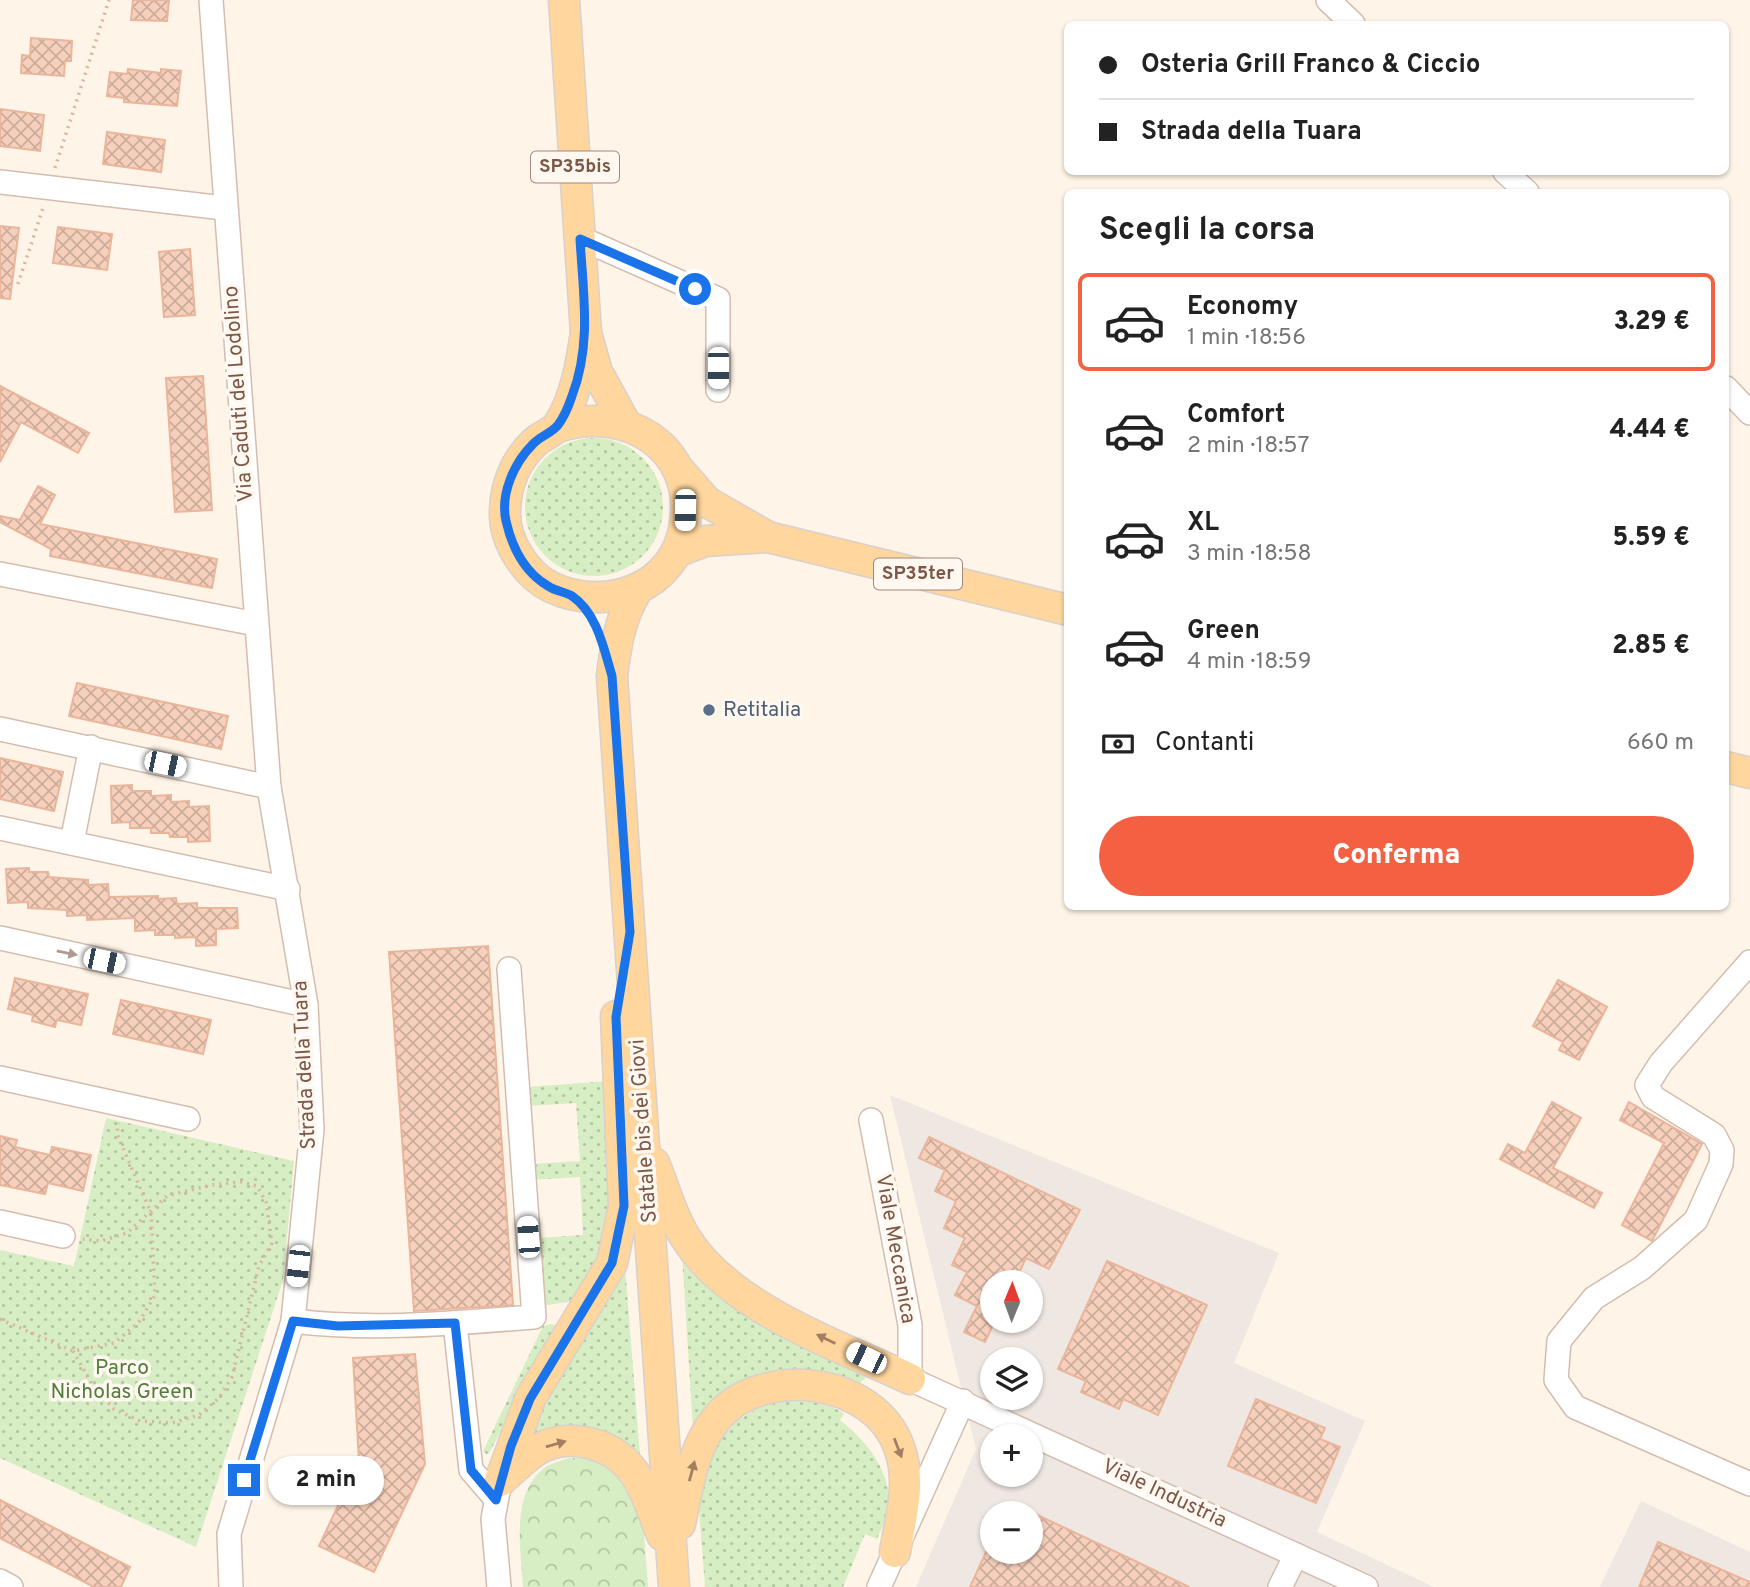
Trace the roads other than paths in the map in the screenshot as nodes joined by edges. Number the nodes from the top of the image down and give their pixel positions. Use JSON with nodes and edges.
{"nodes":[{"id":1,"x":211,"y":0,"type":"edge"},
{"id":2,"x":564,"y":0,"type":"edge"},
{"id":3,"x":1328,"y":0,"type":"edge"},
{"id":4,"x":1350,"y":21,"type":"edge"},
{"id":5,"x":1509,"y":175,"type":"edge"},
{"id":6,"x":0,"y":182,"type":"edge"},
{"id":7,"x":1524,"y":189,"type":"edge"},
{"id":8,"x":224,"y":208,"type":"junction"},
{"id":9,"x":580,"y":239,"type":"junction"},
{"id":10,"x":586,"y":333,"type":"junction"},
{"id":11,"x":718,"y":390,"type":"dead end"},
{"id":12,"x":1729,"y":391,"type":"edge"},
{"id":13,"x":1750,"y":413,"type":"edge"},
{"id":14,"x":625,"y":423,"type":"junction"},
{"id":15,"x":557,"y":427,"type":"junction"},
{"id":16,"x":677,"y":468,"type":"junction"},
{"id":17,"x":768,"y":537,"type":"junction"},
{"id":18,"x":676,"y":552,"type":"junction"},
{"id":19,"x":0,"y":574,"type":"edge"},
{"id":20,"x":637,"y":590,"type":"junction"},
{"id":21,"x":573,"y":597,"type":"junction"},
{"id":22,"x":1064,"y":609,"type":"edge"},
{"id":23,"x":256,"y":624,"type":"junction"},
{"id":24,"x":612,"y":676,"type":"junction"},
{"id":25,"x":0,"y":729,"type":"edge"},
{"id":26,"x":91,"y":747,"type":"junction"},
{"id":27,"x":1729,"y":768,"type":"edge"},
{"id":28,"x":1750,"y":773,"type":"edge"},
{"id":29,"x":270,"y":787,"type":"junction"},
{"id":30,"x":0,"y":828,"type":"edge"},
{"id":31,"x":72,"y":842,"type":"junction"},
{"id":32,"x":288,"y":888,"type":"junction"},
{"id":33,"x":630,"y":932,"type":"junction"},
{"id":34,"x":0,"y":938,"type":"edge"},
{"id":35,"x":1750,"y":962,"type":"edge"},
{"id":36,"x":509,"y":970,"type":"dead end"},
{"id":37,"x":306,"y":1005,"type":"junction"},
{"id":38,"x":0,"y":1079,"type":"edge"},
{"id":39,"x":188,"y":1119,"type":"dead end"},
{"id":40,"x":871,"y":1120,"type":"dead end"},
{"id":41,"x":644,"y":1140,"type":"junction"},
{"id":42,"x":0,"y":1222,"type":"edge"},
{"id":43,"x":63,"y":1236,"type":"road end"},
{"id":44,"x":293,"y":1321,"type":"junction"},
{"id":45,"x":455,"y":1323,"type":"junction"},
{"id":46,"x":909,"y":1379,"type":"junction"},
{"id":47,"x":855,"y":1397,"type":"junction"},
{"id":48,"x":963,"y":1401,"type":"junction"},
{"id":49,"x":1750,"y":1484,"type":"edge"},
{"id":50,"x":498,"y":1490,"type":"junction"},
{"id":51,"x":895,"y":1552,"type":"junction"},
{"id":52,"x":1296,"y":1555,"type":"junction"},
{"id":53,"x":673,"y":1574,"type":"edge"},
{"id":54,"x":0,"y":1581,"type":"edge"},
{"id":55,"x":11,"y":1587,"type":"edge"},
{"id":56,"x":231,"y":1587,"type":"edge"},
{"id":57,"x":499,"y":1587,"type":"edge"},
{"id":58,"x":879,"y":1587,"type":"edge"},
{"id":59,"x":1280,"y":1587,"type":"edge"},
{"id":60,"x":1366,"y":1587,"type":"edge"}],
"edges":[{"from":1,"to":8,"type":"street","name":"Via Caduti del Lodolino"},
{"from":2,"to":9,"type":"main road","name":"Statale bis dei Giovi","number":"SP35bis"},
{"from":3,"to":4,"type":"street"},
{"from":5,"to":7,"type":"street"},
{"from":6,"to":8,"type":"street"},
{"from":8,"to":23,"type":"street","name":"Via Caduti del Lodolino"},
{"from":9,"to":10,"type":"main road","name":"Statale bis dei Giovi","number":"SP35bis"},
{"from":9,"to":11,"type":"street"},
{"from":10,"to":14,"type":"main road","name":"Statale bis dei Giovi","number":"SP35bis"},
{"from":10,"to":15,"type":"main road","name":"Statale bis dei Giovi","number":"SP35bis"},
{"from":12,"to":13,"type":"street"},
{"from":14,"to":15,"type":"main road","name":"Statale bis dei Giovi","number":"SP35bis"},
{"from":14,"to":16,"type":"main road","name":"Statale bis dei Giovi","number":"SP35bis"},
{"from":15,"to":21,"type":"main road","name":"Statale bis dei Giovi","number":"SP35bis"},
{"from":16,"to":17,"type":"main road","number":"SP35ter"},
{"from":16,"to":18,"type":"main road","name":"Statale bis dei Giovi","number":"SP35bis"},
{"from":17,"to":18,"type":"main road","number":"SP35ter"},
{"from":17,"to":22,"type":"main road","number":"SP35ter"},
{"from":18,"to":20,"type":"main road","name":"Statale bis dei Giovi","number":"SP35bis"},
{"from":19,"to":23,"type":"street"},
{"from":20,"to":21,"type":"main road","name":"Statale bis dei Giovi","number":"SP35bis"},
{"from":20,"to":24,"type":"main road","name":"Statale bis dei Giovi","number":"SP35bis"},
{"from":21,"to":24,"type":"main road","name":"Statale bis dei Giovi","number":"SP35bis"},
{"from":23,"to":29,"type":"street","name":"Via Caduti del Lodolino"},
{"from":24,"to":33,"type":"main road","name":"Statale bis dei Giovi","number":"SP35bis"},
{"from":25,"to":26,"type":"street"},
{"from":26,"to":29,"type":"street"},
{"from":26,"to":31,"type":"street"},
{"from":27,"to":28,"type":"main road"},
{"from":29,"to":32,"type":"street","name":"Strada della Tuara"},
{"from":30,"to":31,"type":"street"},
{"from":31,"to":32,"type":"street"},
{"from":32,"to":37,"type":"street","name":"Strada della Tuara"},
{"from":33,"to":41,"type":"main road","name":"Statale bis dei Giovi","number":"SP35bis"},
{"from":33,"to":50,"type":"main road"},
{"from":34,"to":37,"type":"street","one_way":true},
{"from":35,"to":49,"type":"street"},
{"from":36,"to":45,"type":"street"},
{"from":37,"to":44,"type":"street","name":"Strada della Tuara"},
{"from":38,"to":39,"type":"street"},
{"from":40,"to":46,"type":"street","name":"Viale Meccanica"},
{"from":46,"to":41,"type":"main road","one_way":true},
{"from":41,"to":53,"type":"main road","name":"Statale bis dei Giovi","number":"SP35bis"},
{"from":42,"to":43,"type":"street"},
{"from":44,"to":45,"type":"street"},
{"from":44,"to":56,"type":"street","name":"Strada della Tuara"},
{"from":45,"to":50,"type":"street"},
{"from":46,"to":47,"type":"main road"},
{"from":46,"to":48,"type":"street","name":"Viale Industria"},
{"from":47,"to":51,"type":"main road","one_way":true},
{"from":53,"to":47,"type":"main road","one_way":true},
{"from":48,"to":51,"type":"street"},
{"from":48,"to":52,"type":"street","name":"Viale Industria"},
{"from":50,"to":53,"type":"main road","one_way":true},
{"from":50,"to":57,"type":"street"},
{"from":51,"to":58,"type":"street"},
{"from":52,"to":59,"type":"street"},
{"from":52,"to":60,"type":"street","name":"Viale Industria"},
{"from":54,"to":55,"type":"street"}]}
